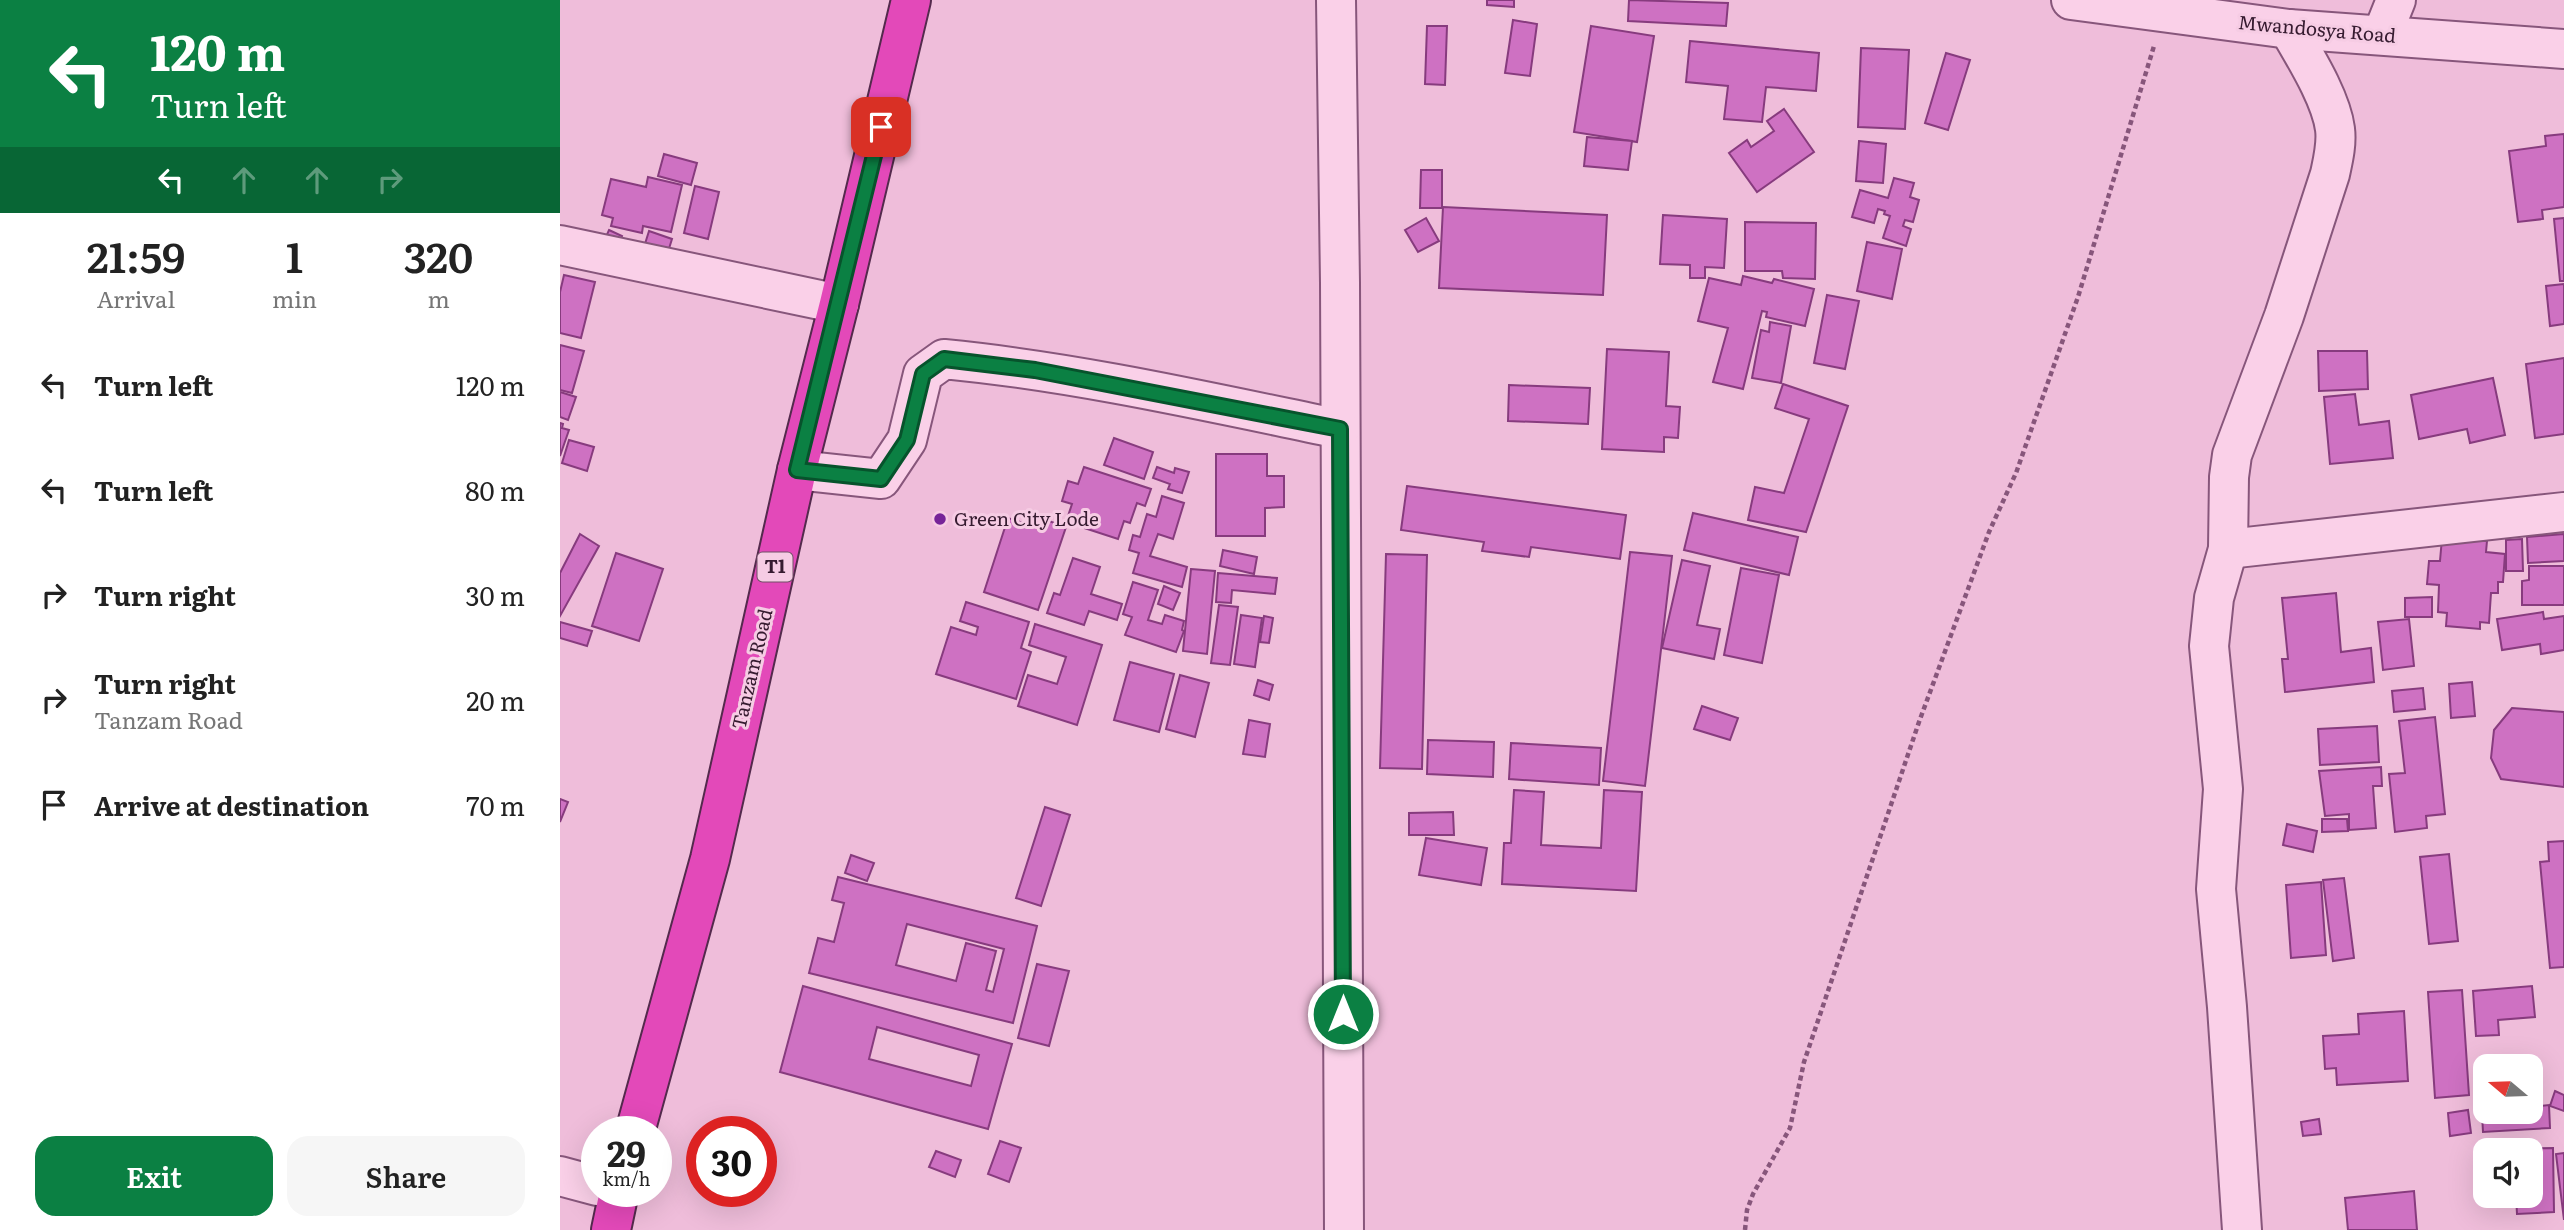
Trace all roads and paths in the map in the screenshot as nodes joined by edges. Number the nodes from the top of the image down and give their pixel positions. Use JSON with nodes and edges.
{"nodes":[{"id":1,"x":911,"y":0,"type":"edge"},
{"id":2,"x":1336,"y":0,"type":"edge"},
{"id":3,"x":2071,"y":0,"type":"edge"},
{"id":4,"x":2163,"y":12,"type":"junction"},
{"id":5,"x":2389,"y":17,"type":"edge"},
{"id":6,"x":2289,"y":29,"type":"junction"},
{"id":7,"x":2564,"y":49,"type":"edge"},
{"id":8,"x":560,"y":246,"type":"edge"},
{"id":9,"x":839,"y":304,"type":"junction"},
{"id":10,"x":1340,"y":429,"type":"junction"},
{"id":11,"x":797,"y":470,"type":"junction"},
{"id":12,"x":2564,"y":512,"type":"edge"},
{"id":13,"x":2228,"y":549,"type":"junction"},
{"id":14,"x":639,"y":1116,"type":"edge"},
{"id":15,"x":560,"y":1176,"type":"edge"},
{"id":16,"x":581,"y":1182,"type":"edge"},
{"id":17,"x":616,"y":1207,"type":"edge"},
{"id":18,"x":611,"y":1230,"type":"edge"},
{"id":19,"x":1344,"y":1230,"type":"edge"},
{"id":20,"x":1745,"y":1230,"type":"edge"},
{"id":21,"x":2242,"y":1230,"type":"edge"}],
"edges":[{"from":1,"to":9,"type":"highway","name":"Tanzam Road","number":"T1"},
{"from":2,"to":10,"type":"street"},
{"from":3,"to":4,"type":"street","name":"Mwandosya Road"},
{"from":4,"to":6,"type":"street","name":"Mwandosya Road"},
{"from":4,"to":20,"type":"path"},
{"from":5,"to":6,"type":"street","name":"Mwandosya Road"},
{"from":5,"to":7,"type":"street","name":"Mwandosya Road"},
{"from":6,"to":13,"type":"street"},
{"from":8,"to":9,"type":"street"},
{"from":9,"to":11,"type":"highway","name":"Tanzam Road","number":"T1"},
{"from":10,"to":11,"type":"street"},
{"from":10,"to":19,"type":"street"},
{"from":11,"to":14,"type":"highway","name":"Tanzam Road","number":"T1"},
{"from":12,"to":13,"type":"street"},
{"from":13,"to":21,"type":"street"},
{"from":15,"to":16,"type":"street"},
{"from":17,"to":18,"type":"highway"}]}
